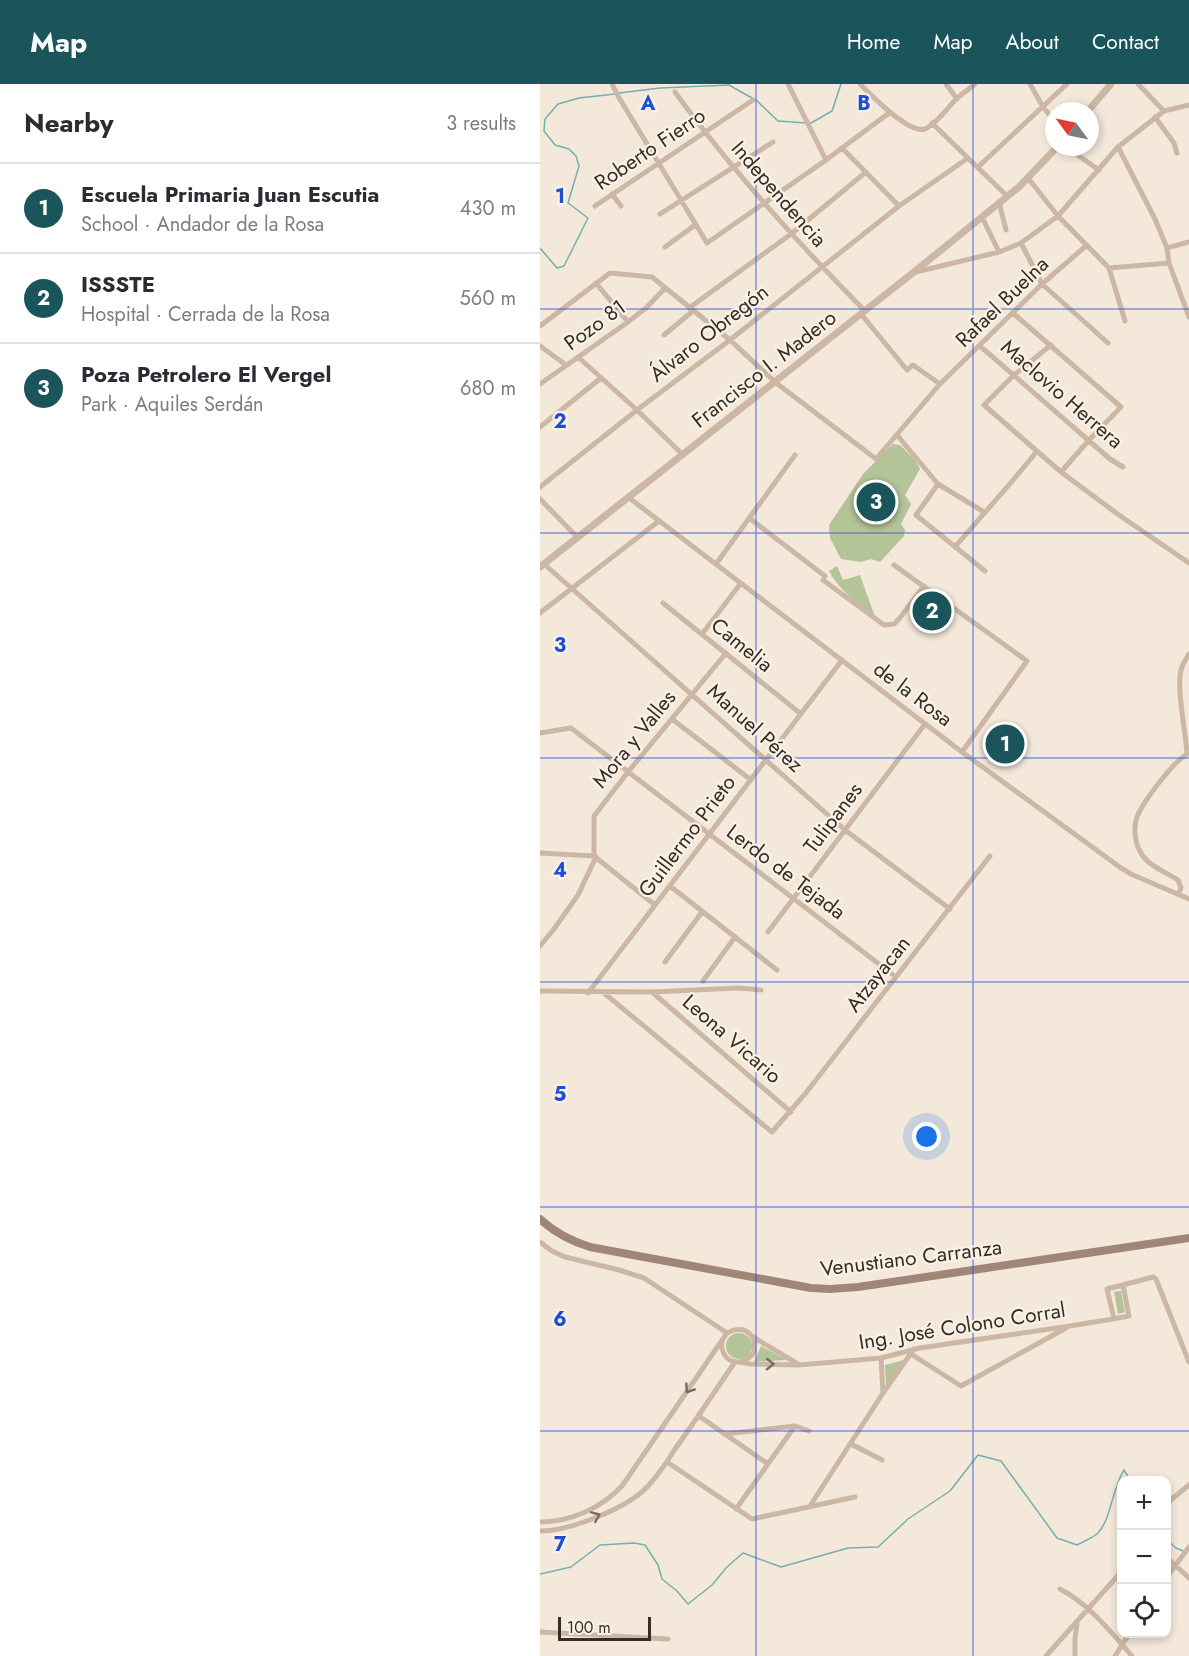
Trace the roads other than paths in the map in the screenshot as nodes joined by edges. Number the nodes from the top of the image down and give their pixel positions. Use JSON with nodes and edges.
{"nodes":[{"id":1,"x":612,"y":84,"type":"edge"},
{"id":2,"x":788,"y":84,"type":"edge"},
{"id":3,"x":860,"y":84,"type":"edge"},
{"id":4,"x":946,"y":84,"type":"edge"},
{"id":5,"x":975,"y":84,"type":"edge"},
{"id":6,"x":1030,"y":84,"type":"edge"},
{"id":7,"x":1067,"y":84,"type":"edge"},
{"id":8,"x":1111,"y":84,"type":"edge"},
{"id":9,"x":1138,"y":84,"type":"edge"},
{"id":10,"x":675,"y":92,"type":"dead end"},
{"id":11,"x":957,"y":99,"type":"junction"},
{"id":12,"x":753,"y":100,"type":"dead end"},
{"id":13,"x":1096,"y":102,"type":"edge"},
{"id":14,"x":1189,"y":105,"type":"edge"},
{"id":15,"x":1043,"y":107,"type":"junction"},
{"id":16,"x":1045,"y":109,"type":"edge"},
{"id":17,"x":1164,"y":111,"type":"junction"},
{"id":18,"x":889,"y":113,"type":"junction"},
{"id":19,"x":1155,"y":117,"type":"junction"},
{"id":20,"x":932,"y":123,"type":"junction"},
{"id":21,"x":704,"y":132,"type":"junction"},
{"id":22,"x":773,"y":142,"type":"dead end"},
{"id":23,"x":1118,"y":147,"type":"junction"},
{"id":24,"x":842,"y":148,"type":"junction"},
{"id":25,"x":1177,"y":153,"type":"dead end"},
{"id":26,"x":1049,"y":156,"type":"edge"},
{"id":27,"x":1079,"y":156,"type":"edge"},
{"id":28,"x":968,"y":158,"type":"junction"},
{"id":29,"x":826,"y":160,"type":"junction"},
{"id":30,"x":658,"y":164,"type":"junction"},
{"id":31,"x":978,"y":167,"type":"junction"},
{"id":32,"x":734,"y":168,"type":"junction"},
{"id":33,"x":1099,"y":170,"type":"junction"},
{"id":34,"x":866,"y":172,"type":"junction"},
{"id":35,"x":1028,"y":178,"type":"junction"},
{"id":36,"x":612,"y":194,"type":"junction"},
{"id":37,"x":1007,"y":196,"type":"junction"},
{"id":38,"x":681,"y":202,"type":"junction"},
{"id":39,"x":999,"y":202,"type":"junction"},
{"id":40,"x":764,"y":204,"type":"junction"},
{"id":41,"x":595,"y":206,"type":"dead end"},
{"id":42,"x":621,"y":206,"type":"dead end"},
{"id":43,"x":899,"y":206,"type":"junction"},
{"id":44,"x":660,"y":214,"type":"dead end"},
{"id":45,"x":1058,"y":216,"type":"junction"},
{"id":46,"x":982,"y":217,"type":"junction"},
{"id":47,"x":695,"y":225,"type":"junction"},
{"id":48,"x":1006,"y":230,"type":"dead end"},
{"id":49,"x":791,"y":234,"type":"junction"},
{"id":50,"x":1189,"y":242,"type":"edge"},
{"id":51,"x":1020,"y":243,"type":"junction"},
{"id":52,"x":1087,"y":245,"type":"junction"},
{"id":53,"x":665,"y":247,"type":"dead end"},
{"id":54,"x":1167,"y":248,"type":"junction"},
{"id":55,"x":999,"y":252,"type":"junction"},
{"id":56,"x":1169,"y":263,"type":"junction"},
{"id":57,"x":821,"y":267,"type":"junction"},
{"id":58,"x":1109,"y":268,"type":"junction"},
{"id":59,"x":914,"y":272,"type":"junction"},
{"id":60,"x":596,"y":283,"type":"junction"},
{"id":61,"x":1042,"y":284,"type":"junction"},
{"id":62,"x":665,"y":288,"type":"junction"},
{"id":63,"x":691,"y":309,"type":"junction"},
{"id":64,"x":863,"y":313,"type":"junction"},
{"id":65,"x":1013,"y":313,"type":"junction"},
{"id":66,"x":1189,"y":317,"type":"edge"},
{"id":67,"x":1125,"y":321,"type":"dead end"},
{"id":68,"x":628,"y":322,"type":"junction"},
{"id":69,"x":540,"y":326,"type":"edge"},
{"id":70,"x":664,"y":335,"type":"dead end"},
{"id":71,"x":730,"y":340,"type":"junction"},
{"id":72,"x":1108,"y":343,"type":"dead end"},
{"id":73,"x":1051,"y":345,"type":"junction"},
{"id":74,"x":540,"y":346,"type":"edge"},
{"id":75,"x":980,"y":346,"type":"junction"},
{"id":76,"x":579,"y":357,"type":"junction"},
{"id":77,"x":567,"y":365,"type":"junction"},
{"id":78,"x":1014,"y":375,"type":"junction"},
{"id":79,"x":601,"y":378,"type":"junction"},
{"id":80,"x":775,"y":382,"type":"junction"},
{"id":81,"x":540,"y":384,"type":"edge"},
{"id":82,"x":940,"y":384,"type":"junction"},
{"id":83,"x":637,"y":410,"type":"junction"},
{"id":84,"x":540,"y":427,"type":"edge"},
{"id":85,"x":897,"y":435,"type":"junction"},
{"id":86,"x":1089,"y":440,"type":"junction"},
{"id":87,"x":1037,"y":451,"type":"junction"},
{"id":88,"x":682,"y":454,"type":"junction"},
{"id":89,"x":795,"y":454,"type":"dead end"},
{"id":90,"x":1123,"y":467,"type":"dead end"},
{"id":91,"x":1061,"y":472,"type":"junction"},
{"id":92,"x":938,"y":484,"type":"junction"},
{"id":93,"x":540,"y":487,"type":"edge"},
{"id":94,"x":628,"y":497,"type":"junction"},
{"id":95,"x":540,"y":500,"type":"edge"},
{"id":96,"x":984,"y":512,"type":"junction"},
{"id":97,"x":748,"y":518,"type":"junction"},
{"id":98,"x":659,"y":520,"type":"junction"},
{"id":99,"x":577,"y":537,"type":"junction"},
{"id":100,"x":956,"y":547,"type":"junction"},
{"id":101,"x":1189,"y":563,"type":"edge"},
{"id":102,"x":716,"y":564,"type":"junction"},
{"id":103,"x":542,"y":565,"type":"edge"},
{"id":104,"x":894,"y":565,"type":"dead end"},
{"id":105,"x":985,"y":571,"type":"dead end"},
{"id":106,"x":741,"y":583,"type":"junction"},
{"id":107,"x":924,"y":586,"type":"junction"},
{"id":108,"x":572,"y":589,"type":"junction"},
{"id":109,"x":663,"y":603,"type":"dead end"},
{"id":110,"x":540,"y":613,"type":"edge"},
{"id":111,"x":702,"y":634,"type":"junction"},
{"id":112,"x":726,"y":653,"type":"junction"},
{"id":113,"x":1189,"y":654,"type":"edge"},
{"id":114,"x":842,"y":660,"type":"junction"},
{"id":115,"x":692,"y":694,"type":"junction"},
{"id":116,"x":801,"y":714,"type":"junction"},
{"id":117,"x":672,"y":719,"type":"junction"},
{"id":118,"x":925,"y":724,"type":"junction"},
{"id":119,"x":540,"y":733,"type":"edge"},
{"id":120,"x":962,"y":752,"type":"junction"},
{"id":121,"x":1188,"y":754,"type":"edge"},
{"id":122,"x":766,"y":760,"type":"junction"},
{"id":123,"x":628,"y":772,"type":"junction"},
{"id":124,"x":751,"y":780,"type":"junction"},
{"id":125,"x":845,"y":830,"type":"junction"},
{"id":126,"x":709,"y":834,"type":"junction"},
{"id":127,"x":540,"y":853,"type":"edge"},
{"id":128,"x":595,"y":856,"type":"junction"},
{"id":129,"x":990,"y":856,"type":"dead end"},
{"id":130,"x":670,"y":886,"type":"junction"},
{"id":131,"x":1178,"y":894,"type":"junction"},
{"id":132,"x":793,"y":898,"type":"junction"},
{"id":133,"x":1189,"y":899,"type":"edge"},
{"id":134,"x":655,"y":905,"type":"junction"},
{"id":135,"x":950,"y":909,"type":"junction"},
{"id":136,"x":702,"y":912,"type":"junction"},
{"id":137,"x":768,"y":932,"type":"dead end"},
{"id":138,"x":735,"y":937,"type":"junction"},
{"id":139,"x":540,"y":946,"type":"edge"},
{"id":140,"x":666,"y":962,"type":"dead end"},
{"id":141,"x":777,"y":970,"type":"dead end"},
{"id":142,"x":892,"y":974,"type":"dead end"},
{"id":143,"x":703,"y":981,"type":"dead end"},
{"id":144,"x":761,"y":990,"type":"dead end"},
{"id":145,"x":540,"y":992,"type":"edge"},
{"id":146,"x":651,"y":992,"type":"junction"},
{"id":147,"x":588,"y":993,"type":"junction"},
{"id":148,"x":604,"y":993,"type":"junction"},
{"id":149,"x":791,"y":1112,"type":"junction"},
{"id":150,"x":540,"y":1219,"type":"edge"},
{"id":151,"x":1189,"y":1238,"type":"edge"},
{"id":152,"x":540,"y":1242,"type":"edge"},
{"id":153,"x":1123,"y":1285,"type":"junction"},
{"id":154,"x":1114,"y":1319,"type":"junction"},
{"id":155,"x":1070,"y":1326,"type":"junction"},
{"id":156,"x":727,"y":1333,"type":"junction"},
{"id":157,"x":753,"y":1337,"type":"junction"},
{"id":158,"x":722,"y":1341,"type":"junction"},
{"id":159,"x":912,"y":1351,"type":"junction"},
{"id":160,"x":881,"y":1359,"type":"junction"},
{"id":161,"x":738,"y":1362,"type":"junction"},
{"id":162,"x":1189,"y":1362,"type":"edge"},
{"id":163,"x":799,"y":1365,"type":"junction"},
{"id":164,"x":883,"y":1393,"type":"junction"},
{"id":165,"x":699,"y":1416,"type":"junction"},
{"id":166,"x":795,"y":1426,"type":"junction"},
{"id":167,"x":808,"y":1431,"type":"dead end"},
{"id":168,"x":725,"y":1434,"type":"junction"},
{"id":169,"x":851,"y":1443,"type":"junction"},
{"id":170,"x":882,"y":1460,"type":"dead end"},
{"id":171,"x":667,"y":1462,"type":"junction"},
{"id":172,"x":768,"y":1464,"type":"junction"},
{"id":173,"x":1189,"y":1485,"type":"edge"},
{"id":174,"x":855,"y":1497,"type":"dead end"},
{"id":175,"x":1171,"y":1501,"type":"edge"},
{"id":176,"x":810,"y":1506,"type":"junction"},
{"id":177,"x":736,"y":1509,"type":"junction"},
{"id":178,"x":540,"y":1522,"type":"edge"},
{"id":179,"x":540,"y":1531,"type":"edge"},
{"id":180,"x":1189,"y":1546,"type":"edge"},
{"id":181,"x":1171,"y":1561,"type":"edge"},
{"id":182,"x":1175,"y":1565,"type":"junction"},
{"id":183,"x":1171,"y":1572,"type":"edge"},
{"id":184,"x":1117,"y":1577,"type":"edge"},
{"id":185,"x":1189,"y":1578,"type":"edge"},
{"id":186,"x":1060,"y":1589,"type":"dead end"},
{"id":187,"x":1088,"y":1609,"type":"junction"},
{"id":188,"x":1077,"y":1623,"type":"junction"},
{"id":189,"x":540,"y":1632,"type":"edge"},
{"id":190,"x":1126,"y":1638,"type":"edge"},
{"id":191,"x":668,"y":1639,"type":"dead end"},
{"id":192,"x":1122,"y":1644,"type":"junction"},
{"id":193,"x":1046,"y":1656,"type":"edge"},
{"id":194,"x":1075,"y":1656,"type":"edge"},
{"id":195,"x":1115,"y":1656,"type":"edge"},
{"id":196,"x":1132,"y":1656,"type":"edge"}],
"edges":[{"from":1,"to":30,"type":"street"},
{"from":2,"to":29,"type":"street"},
{"from":3,"to":18,"type":"street"},
{"from":4,"to":11,"type":"street"},
{"from":5,"to":11,"type":"street"},
{"from":6,"to":15,"type":"street"},
{"from":7,"to":15,"type":"street"},
{"from":8,"to":13,"type":"street"},
{"from":9,"to":17,"type":"street"},
{"from":10,"to":21,"type":"street","name":"Independencia"},
{"from":11,"to":20,"type":"street"},
{"from":12,"to":21,"type":"street","name":"Roberto Fierro"},
{"from":14,"to":17,"type":"street"},
{"from":15,"to":16,"type":"street"},
{"from":15,"to":31,"type":"street"},
{"from":17,"to":19,"type":"street"},
{"from":18,"to":20,"type":"street"},
{"from":18,"to":24,"type":"street"},
{"from":19,"to":23,"type":"street"},
{"from":19,"to":25,"type":"street"},
{"from":20,"to":28,"type":"street"},
{"from":21,"to":30,"type":"street","name":"Roberto Fierro"},
{"from":21,"to":32,"type":"street","name":"Independencia"},
{"from":22,"to":32,"type":"street"},
{"from":23,"to":33,"type":"street"},
{"from":23,"to":54,"type":"street"},
{"from":24,"to":29,"type":"street"},
{"from":24,"to":34,"type":"street"},
{"from":26,"to":35,"type":"street","name":"Francisco I. Madero"},
{"from":27,"to":33,"type":"street"},
{"from":28,"to":31,"type":"street"},
{"from":28,"to":43,"type":"street","name":"Álvaro Obregón"},
{"from":29,"to":40,"type":"street"},
{"from":30,"to":36,"type":"street","name":"Roberto Fierro"},
{"from":30,"to":38,"type":"street"},
{"from":31,"to":37,"type":"street"},
{"from":32,"to":38,"type":"street"},
{"from":32,"to":40,"type":"street","name":"Independencia"},
{"from":33,"to":45,"type":"street"},
{"from":34,"to":43,"type":"street"},
{"from":34,"to":49,"type":"street"},
{"from":35,"to":37,"type":"street","name":"Francisco I. Madero"},
{"from":35,"to":45,"type":"street"},
{"from":36,"to":41,"type":"street","name":"Roberto Fierro"},
{"from":36,"to":42,"type":"street"},
{"from":37,"to":39,"type":"street","name":"Francisco I. Madero"},
{"from":38,"to":44,"type":"street"},
{"from":38,"to":47,"type":"street"},
{"from":39,"to":46,"type":"street","name":"Francisco I. Madero"},
{"from":39,"to":48,"type":"street"},
{"from":40,"to":47,"type":"street"},
{"from":40,"to":49,"type":"street","name":"Independencia"},
{"from":43,"to":57,"type":"street","name":"Álvaro Obregón"},
{"from":45,"to":51,"type":"street"},
{"from":45,"to":52,"type":"street"},
{"from":46,"to":55,"type":"street"},
{"from":46,"to":59,"type":"street","name":"Francisco I. Madero"},
{"from":47,"to":53,"type":"street"},
{"from":49,"to":57,"type":"street","name":"Independencia"},
{"from":49,"to":63,"type":"street"},
{"from":50,"to":54,"type":"street"},
{"from":51,"to":55,"type":"street"},
{"from":51,"to":61,"type":"street"},
{"from":52,"to":58,"type":"street"},
{"from":52,"to":61,"type":"street","name":"Rafael Buelna"},
{"from":54,"to":56,"type":"street"},
{"from":55,"to":59,"type":"street"},
{"from":56,"to":58,"type":"street"},
{"from":56,"to":66,"type":"street"},
{"from":57,"to":64,"type":"street","name":"Independencia"},
{"from":57,"to":71,"type":"street","name":"Álvaro Obregón"},
{"from":58,"to":67,"type":"street"},
{"from":59,"to":64,"type":"street","name":"Francisco I. Madero"},
{"from":60,"to":62,"type":"street"},
{"from":60,"to":68,"type":"street"},
{"from":60,"to":69,"type":"street"},
{"from":61,"to":65,"type":"street","name":"Rafael Buelna"},
{"from":61,"to":72,"type":"street"},
{"from":62,"to":63,"type":"street"},
{"from":62,"to":68,"type":"street","name":"Pozo 81"},
{"from":63,"to":70,"type":"street"},
{"from":63,"to":71,"type":"street"},
{"from":64,"to":80,"type":"street","name":"Francisco I. Madero"},
{"from":64,"to":82,"type":"street","name":"Independencia"},
{"from":65,"to":73,"type":"street"},
{"from":65,"to":75,"type":"street","name":"Rafael Buelna"},
{"from":68,"to":76,"type":"street","name":"Pozo 81"},
{"from":71,"to":80,"type":"street"},
{"from":71,"to":83,"type":"street","name":"Álvaro Obregón"},
{"from":73,"to":78,"type":"street"},
{"from":73,"to":86,"type":"street"},
{"from":74,"to":77,"type":"street"},
{"from":75,"to":78,"type":"street","name":"Maclovio Herrera"},
{"from":75,"to":82,"type":"street","name":"Rafael Buelna"},
{"from":76,"to":77,"type":"street","name":"Pozo 81"},
{"from":76,"to":79,"type":"street"},
{"from":77,"to":81,"type":"street","name":"Pozo 81"},
{"from":78,"to":86,"type":"street","name":"Maclovio Herrera"},
{"from":78,"to":87,"type":"street"},
{"from":79,"to":83,"type":"street"},
{"from":79,"to":84,"type":"street"},
{"from":80,"to":85,"type":"street","name":"Rafael Buelna"},
{"from":80,"to":88,"type":"street","name":"Francisco I. Madero"},
{"from":82,"to":85,"type":"street","name":"Rafael Buelna"},
{"from":83,"to":88,"type":"street"},
{"from":83,"to":93,"type":"street","name":"Álvaro Obregón"},
{"from":85,"to":92,"type":"street"},
{"from":86,"to":90,"type":"street","name":"Maclovio Herrera"},
{"from":86,"to":91,"type":"street"},
{"from":87,"to":91,"type":"street"},
{"from":87,"to":96,"type":"street"},
{"from":88,"to":94,"type":"street","name":"Francisco I. Madero"},
{"from":89,"to":97,"type":"street"},
{"from":91,"to":101,"type":"street"},
{"from":92,"to":96,"type":"street"},
{"from":92,"to":100,"type":"street"},
{"from":94,"to":98,"type":"street","name":"de la Rosa"},
{"from":94,"to":99,"type":"street","name":"Francisco I. Madero"},
{"from":95,"to":99,"type":"street"},
{"from":96,"to":100,"type":"street"},
{"from":97,"to":102,"type":"street"},
{"from":97,"to":107,"type":"street"},
{"from":98,"to":102,"type":"street","name":"de la Rosa"},
{"from":98,"to":108,"type":"street"},
{"from":99,"to":103,"type":"street","name":"Francisco I. Madero"},
{"from":100,"to":105,"type":"street"},
{"from":102,"to":106,"type":"street","name":"de la Rosa"},
{"from":103,"to":108,"type":"street","name":"Manuel Pérez"},
{"from":104,"to":107,"type":"street"},
{"from":106,"to":111,"type":"street"},
{"from":106,"to":114,"type":"street","name":"de la Rosa"},
{"from":107,"to":120,"type":"street"},
{"from":108,"to":110,"type":"street"},
{"from":108,"to":115,"type":"street","name":"Manuel Pérez"},
{"from":109,"to":111,"type":"street","name":"Camelia"},
{"from":111,"to":112,"type":"street","name":"Camelia"},
{"from":112,"to":115,"type":"street","name":"Mora y Valles"},
{"from":112,"to":116,"type":"street","name":"Camelia"},
{"from":113,"to":121,"type":"street"},
{"from":114,"to":116,"type":"street","name":"Guillermo Prieto"},
{"from":114,"to":118,"type":"street","name":"de la Rosa"},
{"from":115,"to":117,"type":"street","name":"Mora y Valles"},
{"from":115,"to":122,"type":"street","name":"Manuel Pérez"},
{"from":116,"to":122,"type":"street","name":"Guillermo Prieto"},
{"from":117,"to":123,"type":"street","name":"Mora y Valles"},
{"from":117,"to":124,"type":"street"},
{"from":118,"to":120,"type":"street","name":"de la Rosa"},
{"from":118,"to":125,"type":"street","name":"Tulipanes"},
{"from":119,"to":123,"type":"street","name":"Lerdo de Tejada"},
{"from":120,"to":131,"type":"street","name":"de la Rosa"},
{"from":121,"to":131,"type":"street"},
{"from":122,"to":124,"type":"street","name":"Guillermo Prieto"},
{"from":122,"to":125,"type":"street","name":"Manuel Pérez"},
{"from":123,"to":126,"type":"street","name":"Lerdo de Tejada"},
{"from":123,"to":128,"type":"street","name":"Mora y Valles"},
{"from":124,"to":126,"type":"street","name":"Guillermo Prieto"},
{"from":125,"to":132,"type":"street","name":"Tulipanes"},
{"from":125,"to":135,"type":"street","name":"Manuel Pérez"},
{"from":126,"to":130,"type":"street","name":"Guillermo Prieto"},
{"from":126,"to":132,"type":"street","name":"Lerdo de Tejada"},
{"from":127,"to":128,"type":"street"},
{"from":128,"to":134,"type":"street"},
{"from":128,"to":139,"type":"street"},
{"from":129,"to":135,"type":"street","name":"Atzayacan"},
{"from":130,"to":134,"type":"street","name":"Guillermo Prieto"},
{"from":130,"to":136,"type":"street"},
{"from":131,"to":133,"type":"street","name":"de la Rosa"},
{"from":132,"to":137,"type":"street","name":"Tulipanes"},
{"from":132,"to":142,"type":"street","name":"Lerdo de Tejada"},
{"from":134,"to":147,"type":"street","name":"Guillermo Prieto"},
{"from":135,"to":149,"type":"street","name":"Atzayacan"},
{"from":136,"to":138,"type":"street"},
{"from":136,"to":140,"type":"street"},
{"from":138,"to":141,"type":"street"},
{"from":138,"to":143,"type":"street"},
{"from":144,"to":146,"type":"street"},
{"from":145,"to":147,"type":"street"},
{"from":146,"to":148,"type":"street"},
{"from":146,"to":149,"type":"street","name":"Leona Vicario"},
{"from":147,"to":148,"type":"street"},
{"from":148,"to":149,"type":"street","name":"Atzayacan"},
{"from":150,"to":151,"type":"main road","name":"Venustiano Carranza"},
{"from":152,"to":156,"type":"street"},
{"from":153,"to":154,"type":"street"},
{"from":153,"to":154,"type":"street","name":"Ing. José Colono Corral"},
{"from":153,"to":162,"type":"street"},
{"from":154,"to":155,"type":"street","name":"Ing. José Colono Corral"},
{"from":155,"to":159,"type":"street","name":"Ing. José Colono Corral"},
{"from":155,"to":159,"type":"street"},
{"from":156,"to":157,"type":"street"},
{"from":156,"to":158,"type":"street"},
{"from":157,"to":161,"type":"street"},
{"from":157,"to":163,"type":"street"},
{"from":158,"to":161,"type":"street"},
{"from":158,"to":178,"type":"street","one_way":true},
{"from":159,"to":160,"type":"street","name":"Ing. José Colono Corral"},
{"from":159,"to":164,"type":"street"},
{"from":160,"to":163,"type":"street","name":"Ing. José Colono Corral"},
{"from":160,"to":164,"type":"street"},
{"from":161,"to":163,"type":"street","name":"Ing. José Colono Corral","one_way":true},
{"from":161,"to":165,"type":"street"},
{"from":164,"to":169,"type":"street"},
{"from":165,"to":168,"type":"street"},
{"from":165,"to":171,"type":"street"},
{"from":166,"to":167,"type":"street"},
{"from":166,"to":168,"type":"street"},
{"from":166,"to":172,"type":"street"},
{"from":168,"to":172,"type":"street"},
{"from":169,"to":170,"type":"street"},
{"from":169,"to":176,"type":"street"},
{"from":171,"to":177,"type":"street"},
{"from":179,"to":171,"type":"street","one_way":true},
{"from":172,"to":177,"type":"street"},
{"from":173,"to":175,"type":"street"},
{"from":174,"to":176,"type":"street"},
{"from":176,"to":177,"type":"street"},
{"from":180,"to":182,"type":"street"},
{"from":181,"to":182,"type":"street"},
{"from":182,"to":183,"type":"street"},
{"from":182,"to":185,"type":"street"},
{"from":184,"to":187,"type":"street"},
{"from":186,"to":187,"type":"street"},
{"from":187,"to":188,"type":"street"},
{"from":187,"to":192,"type":"street"},
{"from":188,"to":193,"type":"street"},
{"from":188,"to":194,"type":"street"},
{"from":189,"to":191,"type":"street"},
{"from":190,"to":192,"type":"street"},
{"from":192,"to":195,"type":"street"},
{"from":192,"to":196,"type":"street"}]}
